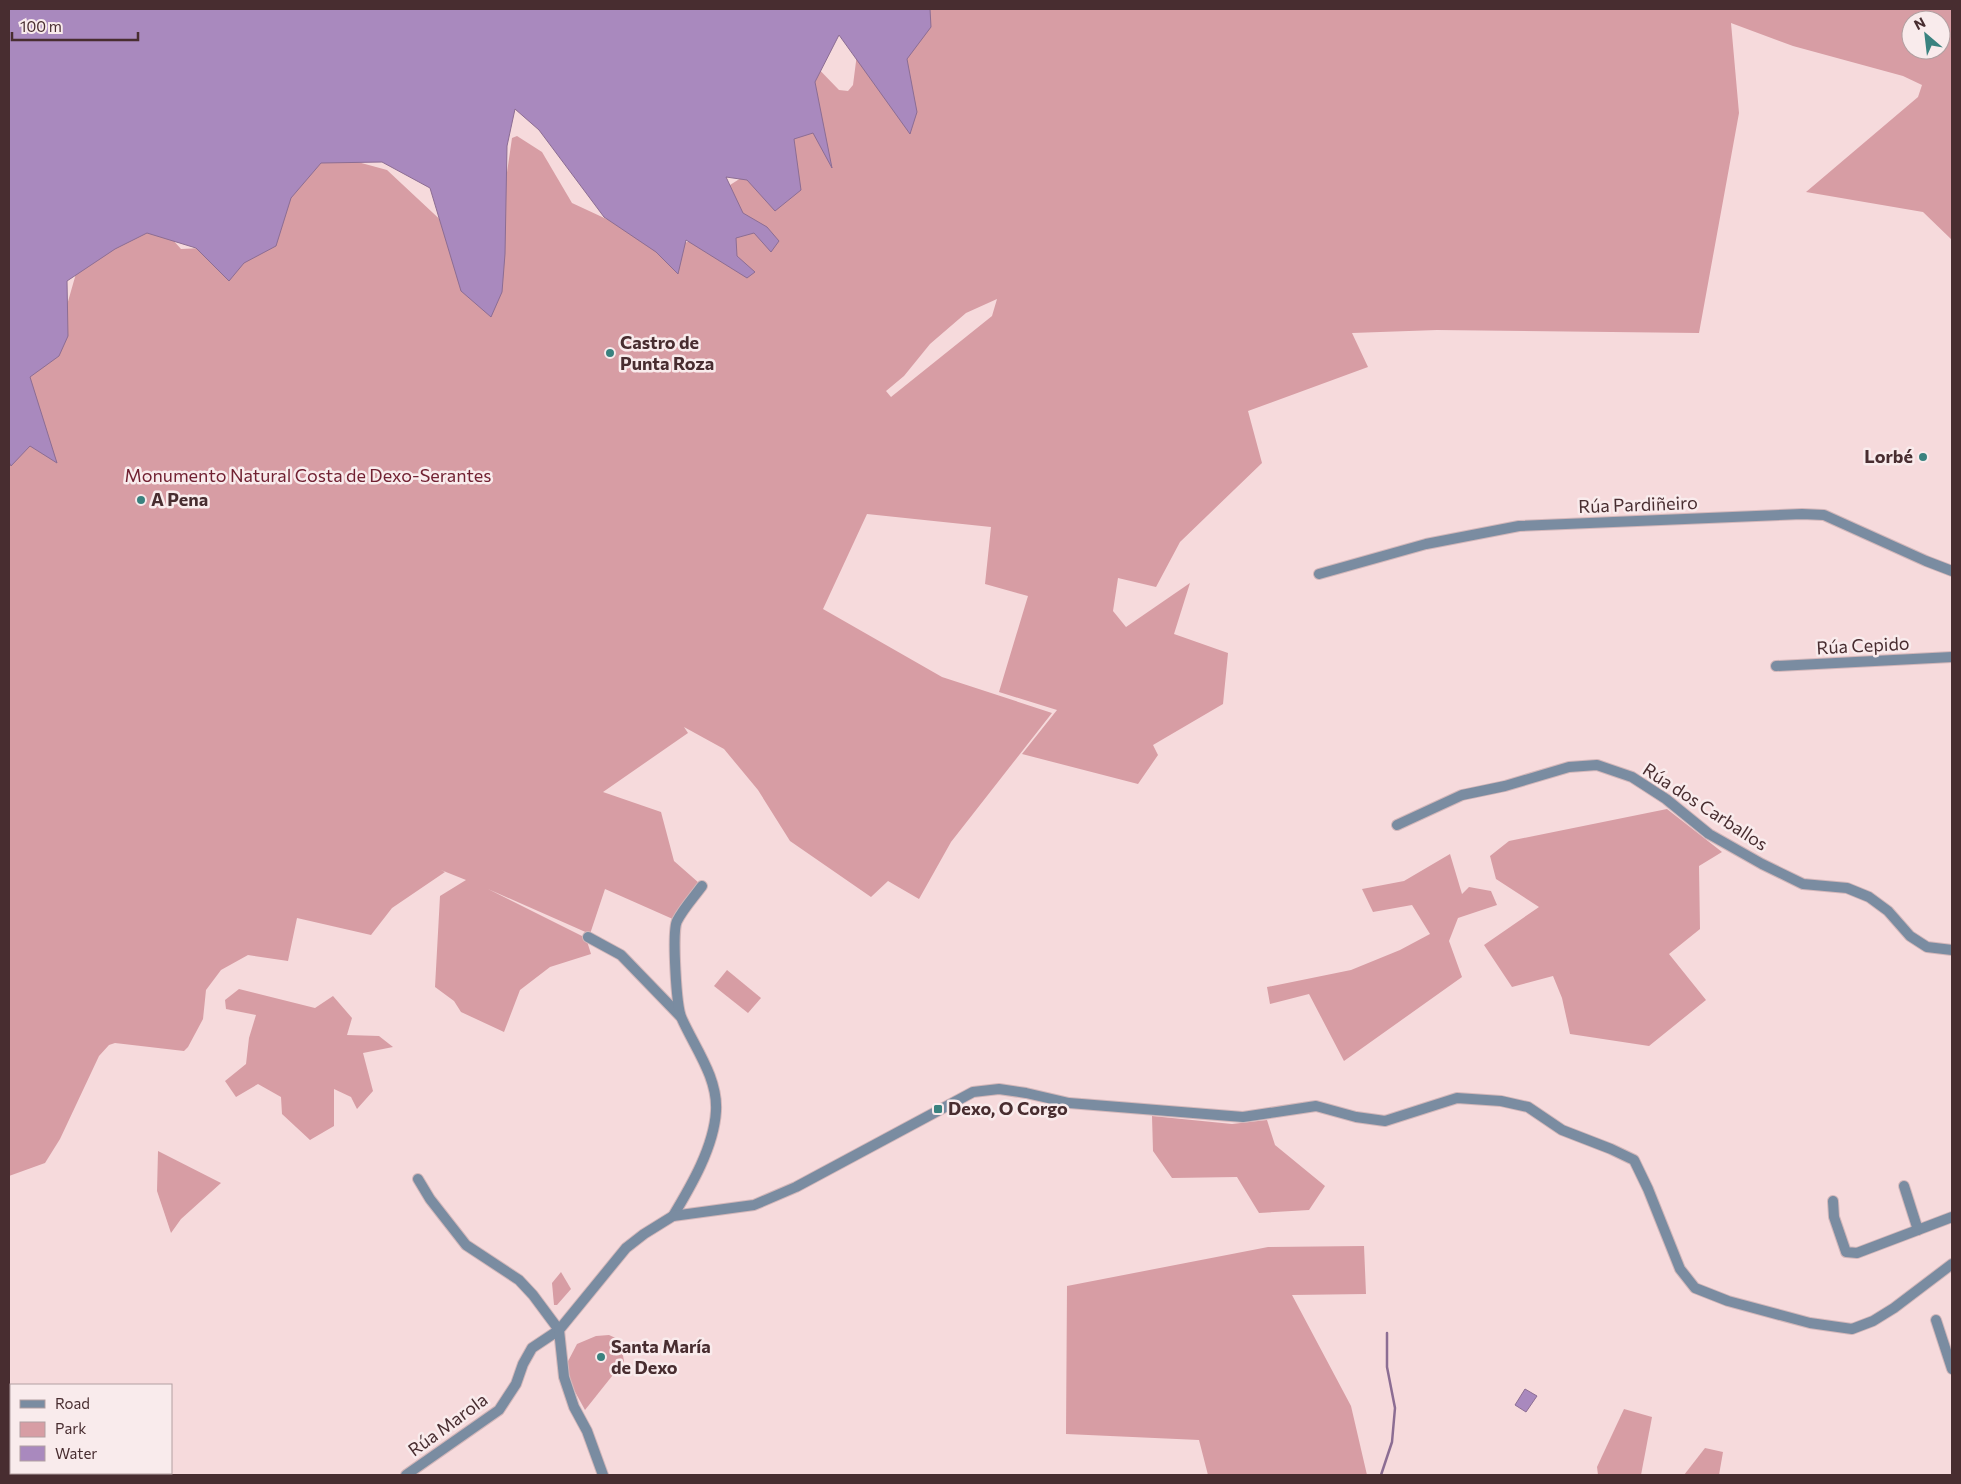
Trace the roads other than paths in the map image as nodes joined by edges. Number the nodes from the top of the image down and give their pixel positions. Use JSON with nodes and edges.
{"nodes":[{"id":1,"x":1952,"y":570,"type":"edge"},
{"id":2,"x":1319,"y":574,"type":"dead end"},
{"id":3,"x":1952,"y":657,"type":"edge"},
{"id":4,"x":1776,"y":666,"type":"dead end"},
{"id":5,"x":1397,"y":825,"type":"dead end"},
{"id":6,"x":702,"y":886,"type":"dead end"},
{"id":7,"x":588,"y":937,"type":"dead end"},
{"id":8,"x":1952,"y":950,"type":"edge"},
{"id":9,"x":680,"y":1016,"type":"junction"},
{"id":10,"x":418,"y":1179,"type":"dead end"},
{"id":11,"x":1904,"y":1186,"type":"dead end"},
{"id":12,"x":1833,"y":1201,"type":"dead end"},
{"id":13,"x":673,"y":1216,"type":"junction"},
{"id":14,"x":1952,"y":1217,"type":"edge"},
{"id":15,"x":1918,"y":1230,"type":"junction"},
{"id":16,"x":1952,"y":1264,"type":"edge"},
{"id":17,"x":1936,"y":1320,"type":"dead end"},
{"id":18,"x":559,"y":1330,"type":"junction"},
{"id":19,"x":1952,"y":1369,"type":"edge"},
{"id":20,"x":406,"y":1475,"type":"edge"},
{"id":21,"x":603,"y":1475,"type":"edge"}],
"edges":[{"from":1,"to":2,"type":"street","name":"Rúa Pardiñeiro"},
{"from":3,"to":4,"type":"street","name":"Rúa Cepido"},
{"from":5,"to":8,"type":"street","name":"Rúa dos Carballos"},
{"from":6,"to":9,"type":"street"},
{"from":7,"to":9,"type":"street"},
{"from":9,"to":13,"type":"street"},
{"from":10,"to":18,"type":"street"},
{"from":11,"to":15,"type":"street"},
{"from":12,"to":15,"type":"street"},
{"from":13,"to":16,"type":"street"},
{"from":13,"to":18,"type":"street","name":"Rúa Marola"},
{"from":14,"to":15,"type":"street"},
{"from":17,"to":19,"type":"street"},
{"from":18,"to":20,"type":"street","name":"Rúa Marola"},
{"from":18,"to":21,"type":"street"}]}
